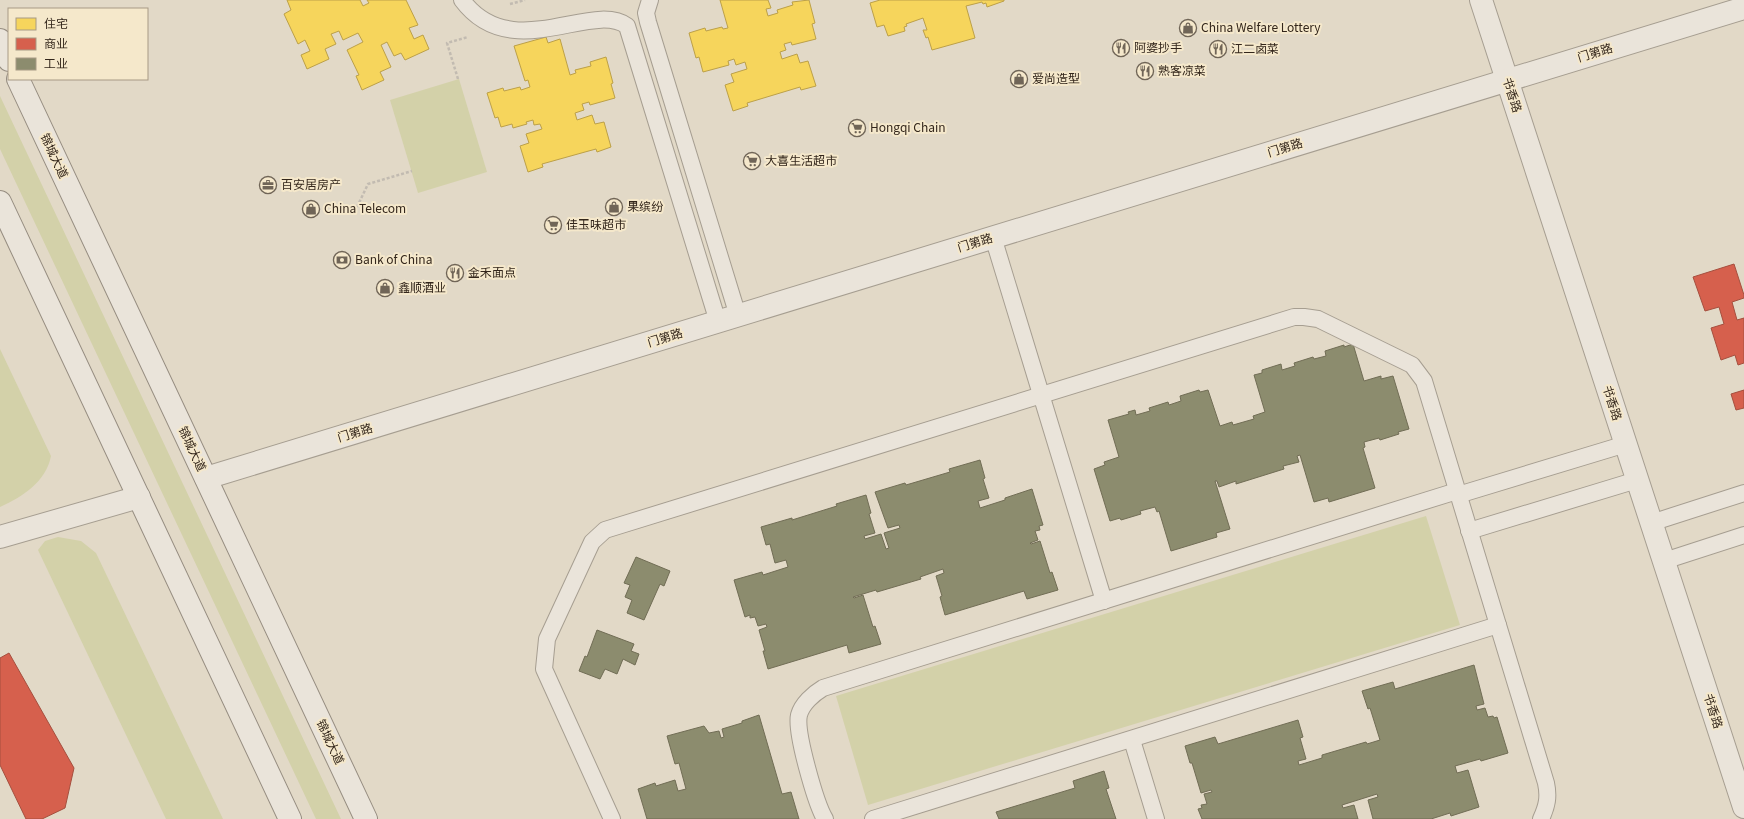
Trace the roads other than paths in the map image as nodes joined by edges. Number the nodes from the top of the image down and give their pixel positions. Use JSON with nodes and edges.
{"nodes":[{"id":1,"x":462,"y":0,"type":"edge"},
{"id":2,"x":650,"y":0,"type":"edge"},
{"id":3,"x":1481,"y":0,"type":"edge"},
{"id":4,"x":604,"y":5,"type":"dead end"},
{"id":5,"x":1744,"y":8,"type":"edge"},
{"id":6,"x":564,"y":10,"type":"dead end"},
{"id":7,"x":0,"y":40,"type":"edge"},
{"id":8,"x":8,"y":58,"type":"edge"},
{"id":9,"x":18,"y":80,"type":"edge"},
{"id":10,"x":1507,"y":80,"type":"junction"},
{"id":11,"x":0,"y":202,"type":"edge"},
{"id":12,"x":993,"y":237,"type":"junction"},
{"id":13,"x":738,"y":316,"type":"junction"},
{"id":14,"x":718,"y":322,"type":"junction"},
{"id":15,"x":1626,"y":444,"type":"junction"},
{"id":16,"x":206,"y":478,"type":"junction"},
{"id":17,"x":1637,"y":480,"type":"junction"},
{"id":18,"x":1457,"y":493,"type":"junction"},
{"id":19,"x":1744,"y":493,"type":"edge"},
{"id":20,"x":139,"y":497,"type":"junction"},
{"id":21,"x":1651,"y":523,"type":"junction"},
{"id":22,"x":1469,"y":531,"type":"junction"},
{"id":23,"x":1744,"y":535,"type":"edge"},
{"id":24,"x":0,"y":537,"type":"edge"},
{"id":25,"x":1664,"y":561,"type":"junction"},
{"id":26,"x":1104,"y":601,"type":"junction"},
{"id":27,"x":1498,"y":625,"type":"junction"},
{"id":28,"x":1132,"y":740,"type":"junction"},
{"id":29,"x":1744,"y":807,"type":"edge"},
{"id":30,"x":290,"y":819,"type":"edge"},
{"id":31,"x":366,"y":819,"type":"edge"},
{"id":32,"x":612,"y":819,"type":"edge"},
{"id":33,"x":825,"y":819,"type":"edge"},
{"id":34,"x":873,"y":819,"type":"edge"},
{"id":35,"x":1156,"y":819,"type":"edge"},
{"id":36,"x":1541,"y":819,"type":"edge"}],
"edges":[{"from":1,"to":6,"type":"lane"},
{"from":2,"to":13,"type":"lane"},
{"from":3,"to":10,"type":"street","name":"书香路"},
{"from":4,"to":14,"type":"lane"},
{"from":5,"to":10,"type":"street","name":"门第路"},
{"from":7,"to":8,"type":"street"},
{"from":9,"to":16,"type":"street","name":"锦城大道"},
{"from":10,"to":12,"type":"street","name":"门第路"},
{"from":10,"to":15,"type":"street","name":"书香路"},
{"from":11,"to":20,"type":"street"},
{"from":12,"to":13,"type":"street","name":"门第路"},
{"from":12,"to":26,"type":"lane"},
{"from":13,"to":14,"type":"street","name":"门第路"},
{"from":14,"to":16,"type":"street","name":"门第路"},
{"from":15,"to":17,"type":"street","name":"书香路"},
{"from":15,"to":18,"type":"lane"},
{"from":16,"to":31,"type":"street","name":"锦城大道"},
{"from":17,"to":21,"type":"street","name":"书香路"},
{"from":17,"to":22,"type":"lane"},
{"from":18,"to":22,"type":"lane"},
{"from":18,"to":26,"type":"lane"},
{"from":18,"to":32,"type":"lane"},
{"from":19,"to":21,"type":"lane"},
{"from":20,"to":24,"type":"street"},
{"from":20,"to":30,"type":"street"},
{"from":21,"to":25,"type":"street","name":"书香路"},
{"from":22,"to":27,"type":"lane"},
{"from":23,"to":25,"type":"lane"},
{"from":25,"to":29,"type":"street","name":"书香路"},
{"from":26,"to":33,"type":"lane"},
{"from":27,"to":28,"type":"lane"},
{"from":27,"to":36,"type":"lane"},
{"from":28,"to":34,"type":"lane"},
{"from":28,"to":35,"type":"lane"}]}
